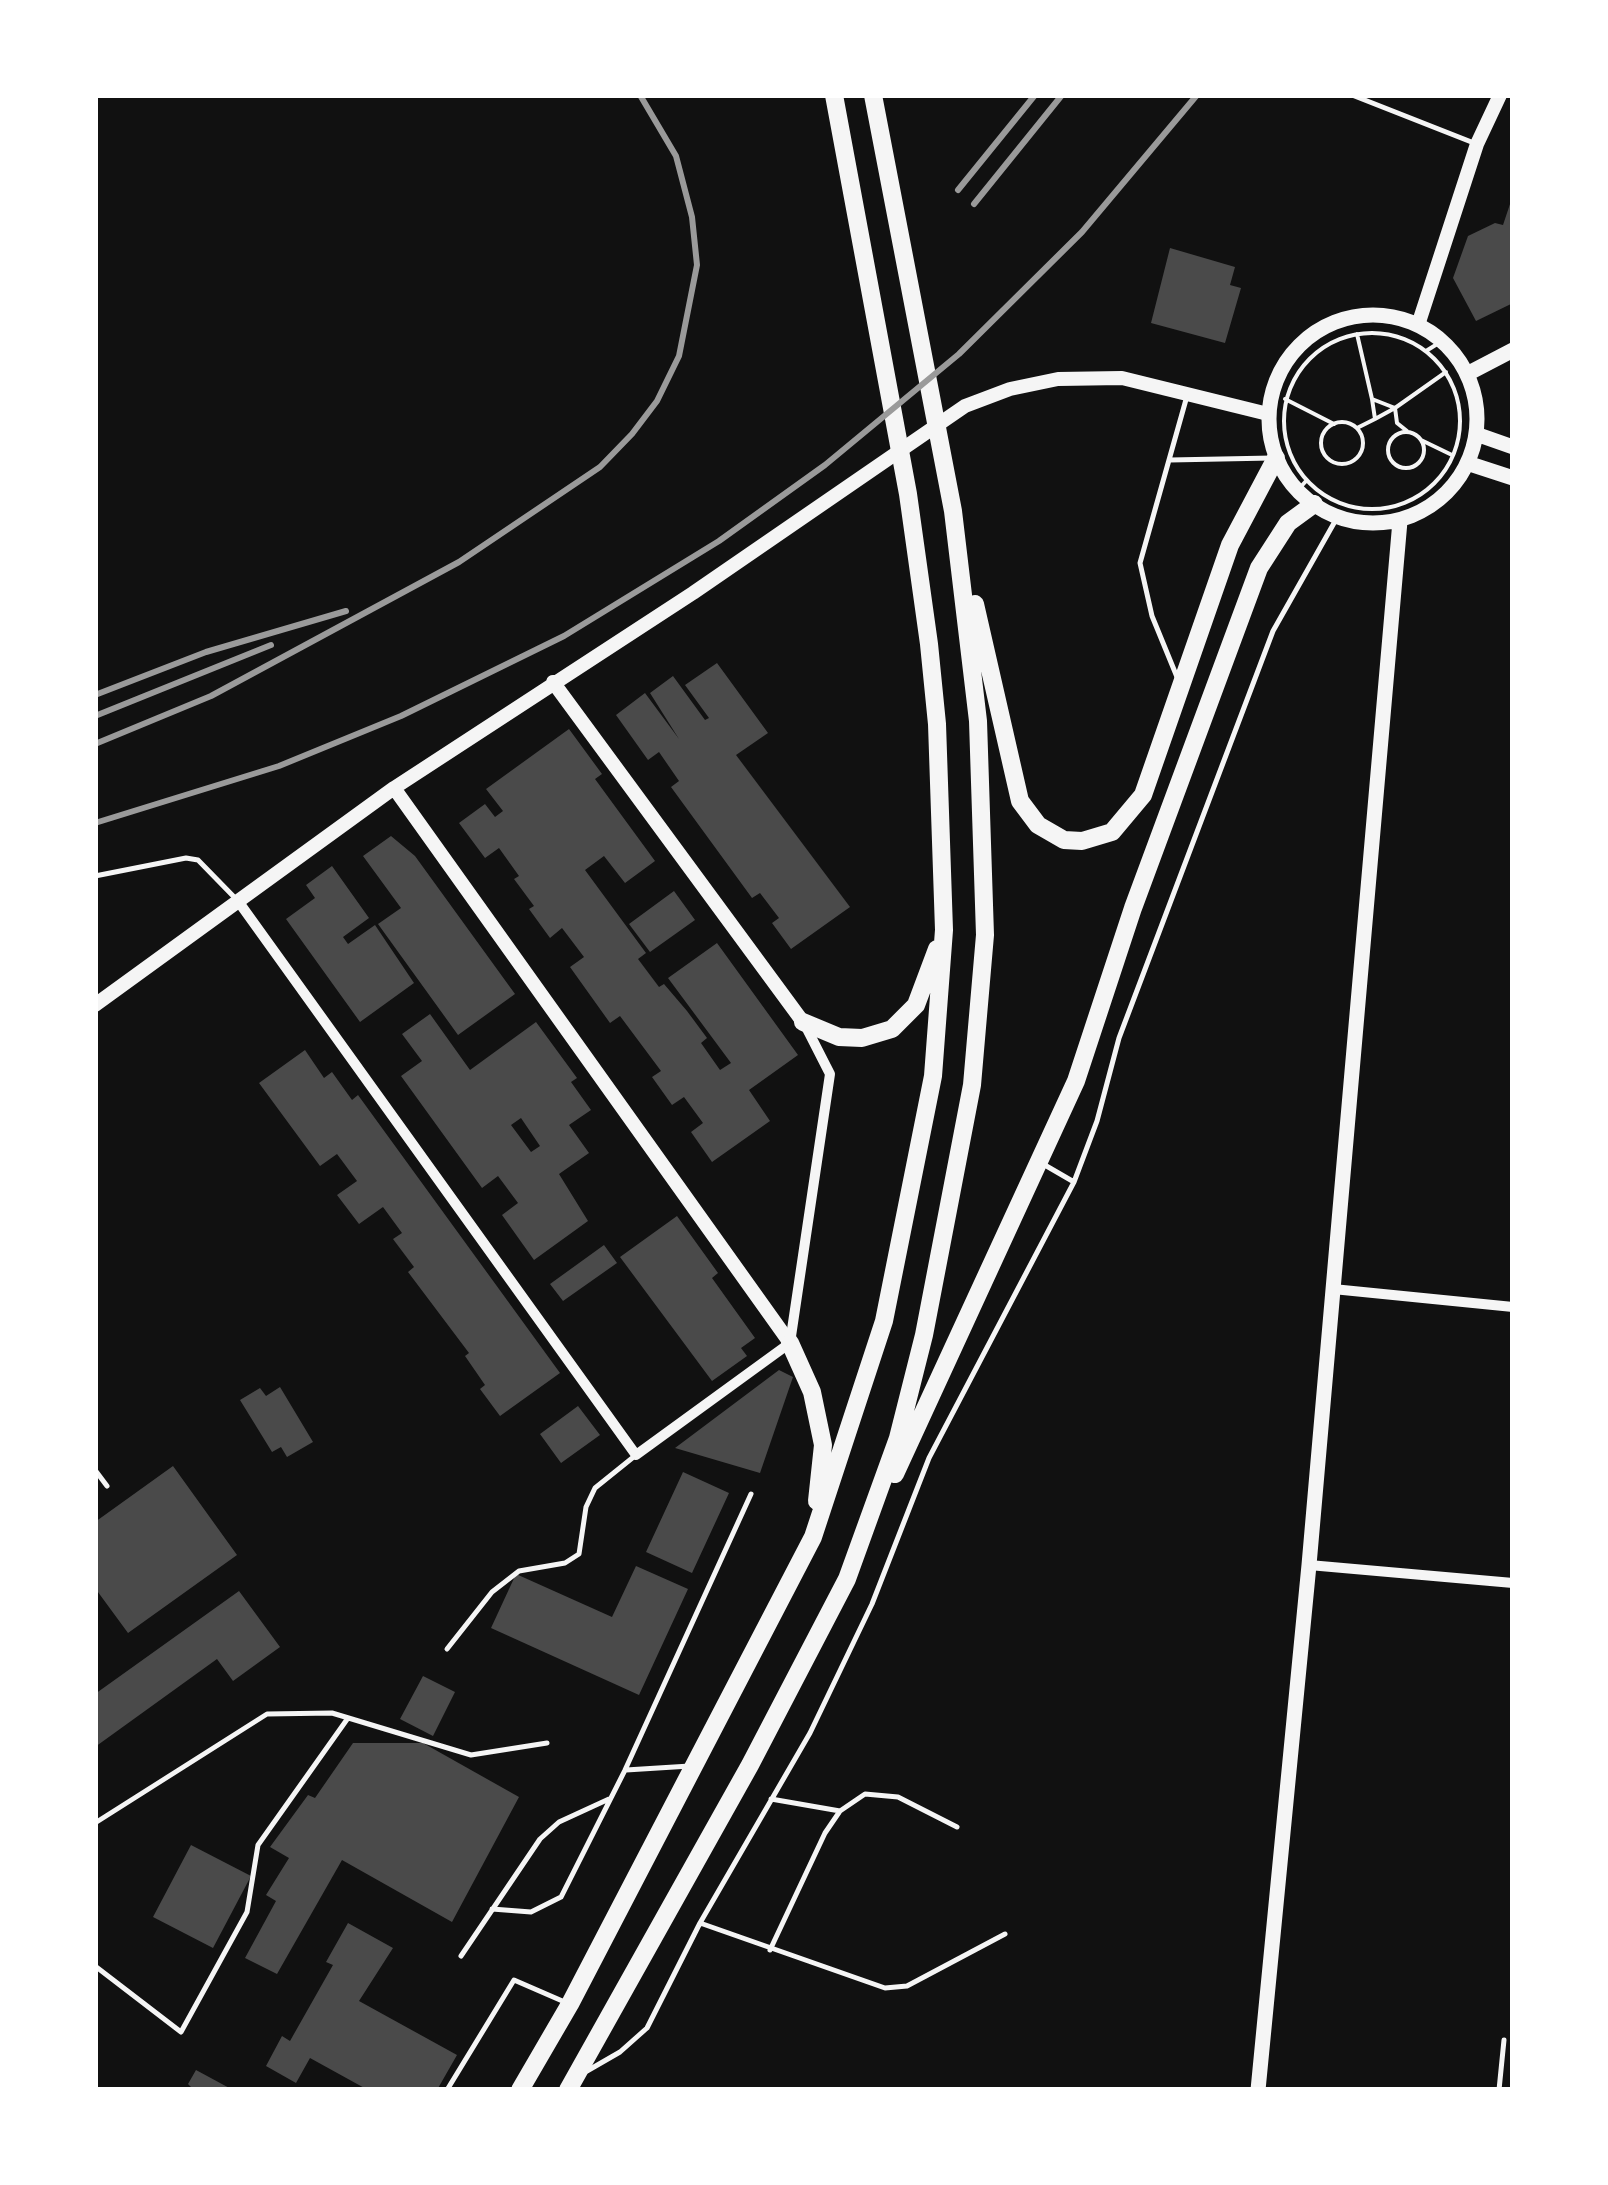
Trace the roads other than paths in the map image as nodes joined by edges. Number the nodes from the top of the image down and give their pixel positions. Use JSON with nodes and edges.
{"nodes":[{"id":1,"x":834,"y":95,"type":"edge"},
{"id":2,"x":873,"y":95,"type":"edge"},
{"id":3,"x":1352,"y":95,"type":"edge"},
{"id":4,"x":1500,"y":95,"type":"edge"},
{"id":5,"x":1477,"y":144,"type":"junction"},
{"id":6,"x":1418,"y":325,"type":"junction"},
{"id":7,"x":1513,"y":350,"type":"edge"},
{"id":8,"x":1467,"y":374,"type":"junction"},
{"id":9,"x":1188,"y":394,"type":"junction"},
{"id":10,"x":1268,"y":414,"type":"junction"},
{"id":11,"x":1476,"y":434,"type":"junction"},
{"id":12,"x":1513,"y":447,"type":"edge"},
{"id":13,"x":1276,"y":458,"type":"junction"},
{"id":14,"x":1460,"y":459,"type":"junction"},
{"id":15,"x":1170,"y":460,"type":"junction"},
{"id":16,"x":1513,"y":478,"type":"edge"},
{"id":17,"x":1314,"y":504,"type":"junction"},
{"id":18,"x":953,"y":511,"type":"junction"},
{"id":19,"x":1338,"y":516,"type":"junction"},
{"id":20,"x":1400,"y":520,"type":"junction"},
{"id":21,"x":552,"y":682,"type":"junction"},
{"id":22,"x":1181,"y":685,"type":"junction"},
{"id":23,"x":394,"y":788,"type":"junction"},
{"id":24,"x":95,"y":876,"type":"edge"},
{"id":25,"x":238,"y":901,"type":"junction"},
{"id":26,"x":944,"y":930,"type":"junction"},
{"id":27,"x":95,"y":1005,"type":"edge"},
{"id":28,"x":803,"y":1022,"type":"junction"},
{"id":29,"x":1040,"y":1163,"type":"junction"},
{"id":30,"x":1074,"y":1182,"type":"junction"},
{"id":31,"x":1333,"y":1289,"type":"junction"},
{"id":32,"x":1513,"y":1307,"type":"edge"},
{"id":33,"x":790,"y":1343,"type":"junction"},
{"id":34,"x":636,"y":1455,"type":"junction"},
{"id":35,"x":95,"y":1470,"type":"edge"},
{"id":36,"x":107,"y":1486,"type":"dead end"},
{"id":37,"x":751,"y":1494,"type":"dead end"},
{"id":38,"x":813,"y":1536,"type":"junction"},
{"id":39,"x":1310,"y":1565,"type":"junction"},
{"id":40,"x":846,"y":1579,"type":"junction"},
{"id":41,"x":1513,"y":1583,"type":"edge"},
{"id":42,"x":447,"y":1649,"type":"dead end"},
{"id":43,"x":348,"y":1718,"type":"junction"},
{"id":44,"x":547,"y":1743,"type":"dead end"},
{"id":45,"x":693,"y":1765,"type":"junction"},
{"id":46,"x":624,"y":1770,"type":"junction"},
{"id":47,"x":609,"y":1799,"type":"junction"},
{"id":48,"x":771,"y":1799,"type":"junction"},
{"id":49,"x":840,"y":1811,"type":"junction"},
{"id":50,"x":95,"y":1824,"type":"edge"},
{"id":51,"x":957,"y":1827,"type":"dead end"},
{"id":52,"x":492,"y":1909,"type":"junction"},
{"id":53,"x":700,"y":1923,"type":"junction"},
{"id":54,"x":1005,"y":1934,"type":"dead end"},
{"id":55,"x":770,"y":1950,"type":"junction"},
{"id":56,"x":461,"y":1956,"type":"dead end"},
{"id":57,"x":95,"y":1966,"type":"edge"},
{"id":58,"x":570,"y":2004,"type":"junction"},
{"id":59,"x":1504,"y":2040,"type":"dead end"},
{"id":60,"x":572,"y":2084,"type":"edge"},
{"id":61,"x":447,"y":2090,"type":"edge"},
{"id":62,"x":520,"y":2090,"type":"edge"},
{"id":63,"x":1258,"y":2090,"type":"edge"},
{"id":64,"x":1499,"y":2090,"type":"edge"}],
"edges":[{"from":1,"to":26,"type":"highway"},
{"from":2,"to":18,"type":"highway"},
{"from":3,"to":5,"type":"lane"},
{"from":4,"to":5,"type":"street"},
{"from":5,"to":6,"type":"street"},
{"from":6,"to":8,"type":"main road"},
{"from":6,"to":10,"type":"main road"},
{"from":7,"to":8,"type":"main road"},
{"from":8,"to":11,"type":"main road"},
{"from":9,"to":10,"type":"street"},
{"from":9,"to":15,"type":"lane"},
{"from":9,"to":21,"type":"street"},
{"from":10,"to":13,"type":"main road"},
{"from":11,"to":12,"type":"main road"},
{"from":11,"to":14,"type":"main road"},
{"from":13,"to":15,"type":"lane"},
{"from":13,"to":17,"type":"main road"},
{"from":13,"to":22,"type":"highway"},
{"from":14,"to":16,"type":"main road"},
{"from":14,"to":20,"type":"main road"},
{"from":15,"to":22,"type":"lane"},
{"from":17,"to":19,"type":"main road"},
{"from":17,"to":29,"type":"highway"},
{"from":18,"to":22,"type":"highway"},
{"from":18,"to":40,"type":"highway"},
{"from":19,"to":20,"type":"main road"},
{"from":19,"to":30,"type":"lane"},
{"from":20,"to":31,"type":"main road"},
{"from":21,"to":23,"type":"street"},
{"from":21,"to":28,"type":"street"},
{"from":23,"to":25,"type":"street"},
{"from":23,"to":33,"type":"street"},
{"from":24,"to":25,"type":"lane"},
{"from":25,"to":27,"type":"street"},
{"from":25,"to":34,"type":"street"},
{"from":26,"to":28,"type":"highway"},
{"from":26,"to":38,"type":"highway"},
{"from":28,"to":33,"type":"street"},
{"from":29,"to":30,"type":"lane"},
{"from":29,"to":40,"type":"highway"},
{"from":30,"to":48,"type":"lane"},
{"from":31,"to":32,"type":"street"},
{"from":31,"to":39,"type":"main road"},
{"from":33,"to":34,"type":"street"},
{"from":33,"to":38,"type":"highway"},
{"from":34,"to":42,"type":"lane"},
{"from":35,"to":36,"type":"lane"},
{"from":37,"to":46,"type":"lane"},
{"from":38,"to":45,"type":"highway"},
{"from":39,"to":41,"type":"street"},
{"from":39,"to":63,"type":"main road"},
{"from":40,"to":60,"type":"highway"},
{"from":43,"to":44,"type":"lane"},
{"from":43,"to":50,"type":"lane"},
{"from":43,"to":57,"type":"lane"},
{"from":45,"to":46,"type":"lane"},
{"from":45,"to":58,"type":"highway"},
{"from":46,"to":47,"type":"lane"},
{"from":47,"to":52,"type":"lane"},
{"from":47,"to":52,"type":"lane"},
{"from":48,"to":49,"type":"lane"},
{"from":48,"to":53,"type":"lane"},
{"from":49,"to":51,"type":"lane"},
{"from":49,"to":55,"type":"lane"},
{"from":52,"to":56,"type":"lane"},
{"from":53,"to":55,"type":"lane"},
{"from":53,"to":60,"type":"lane"},
{"from":54,"to":55,"type":"lane"},
{"from":58,"to":61,"type":"lane"},
{"from":58,"to":62,"type":"highway"},
{"from":59,"to":64,"type":"lane"}]}
